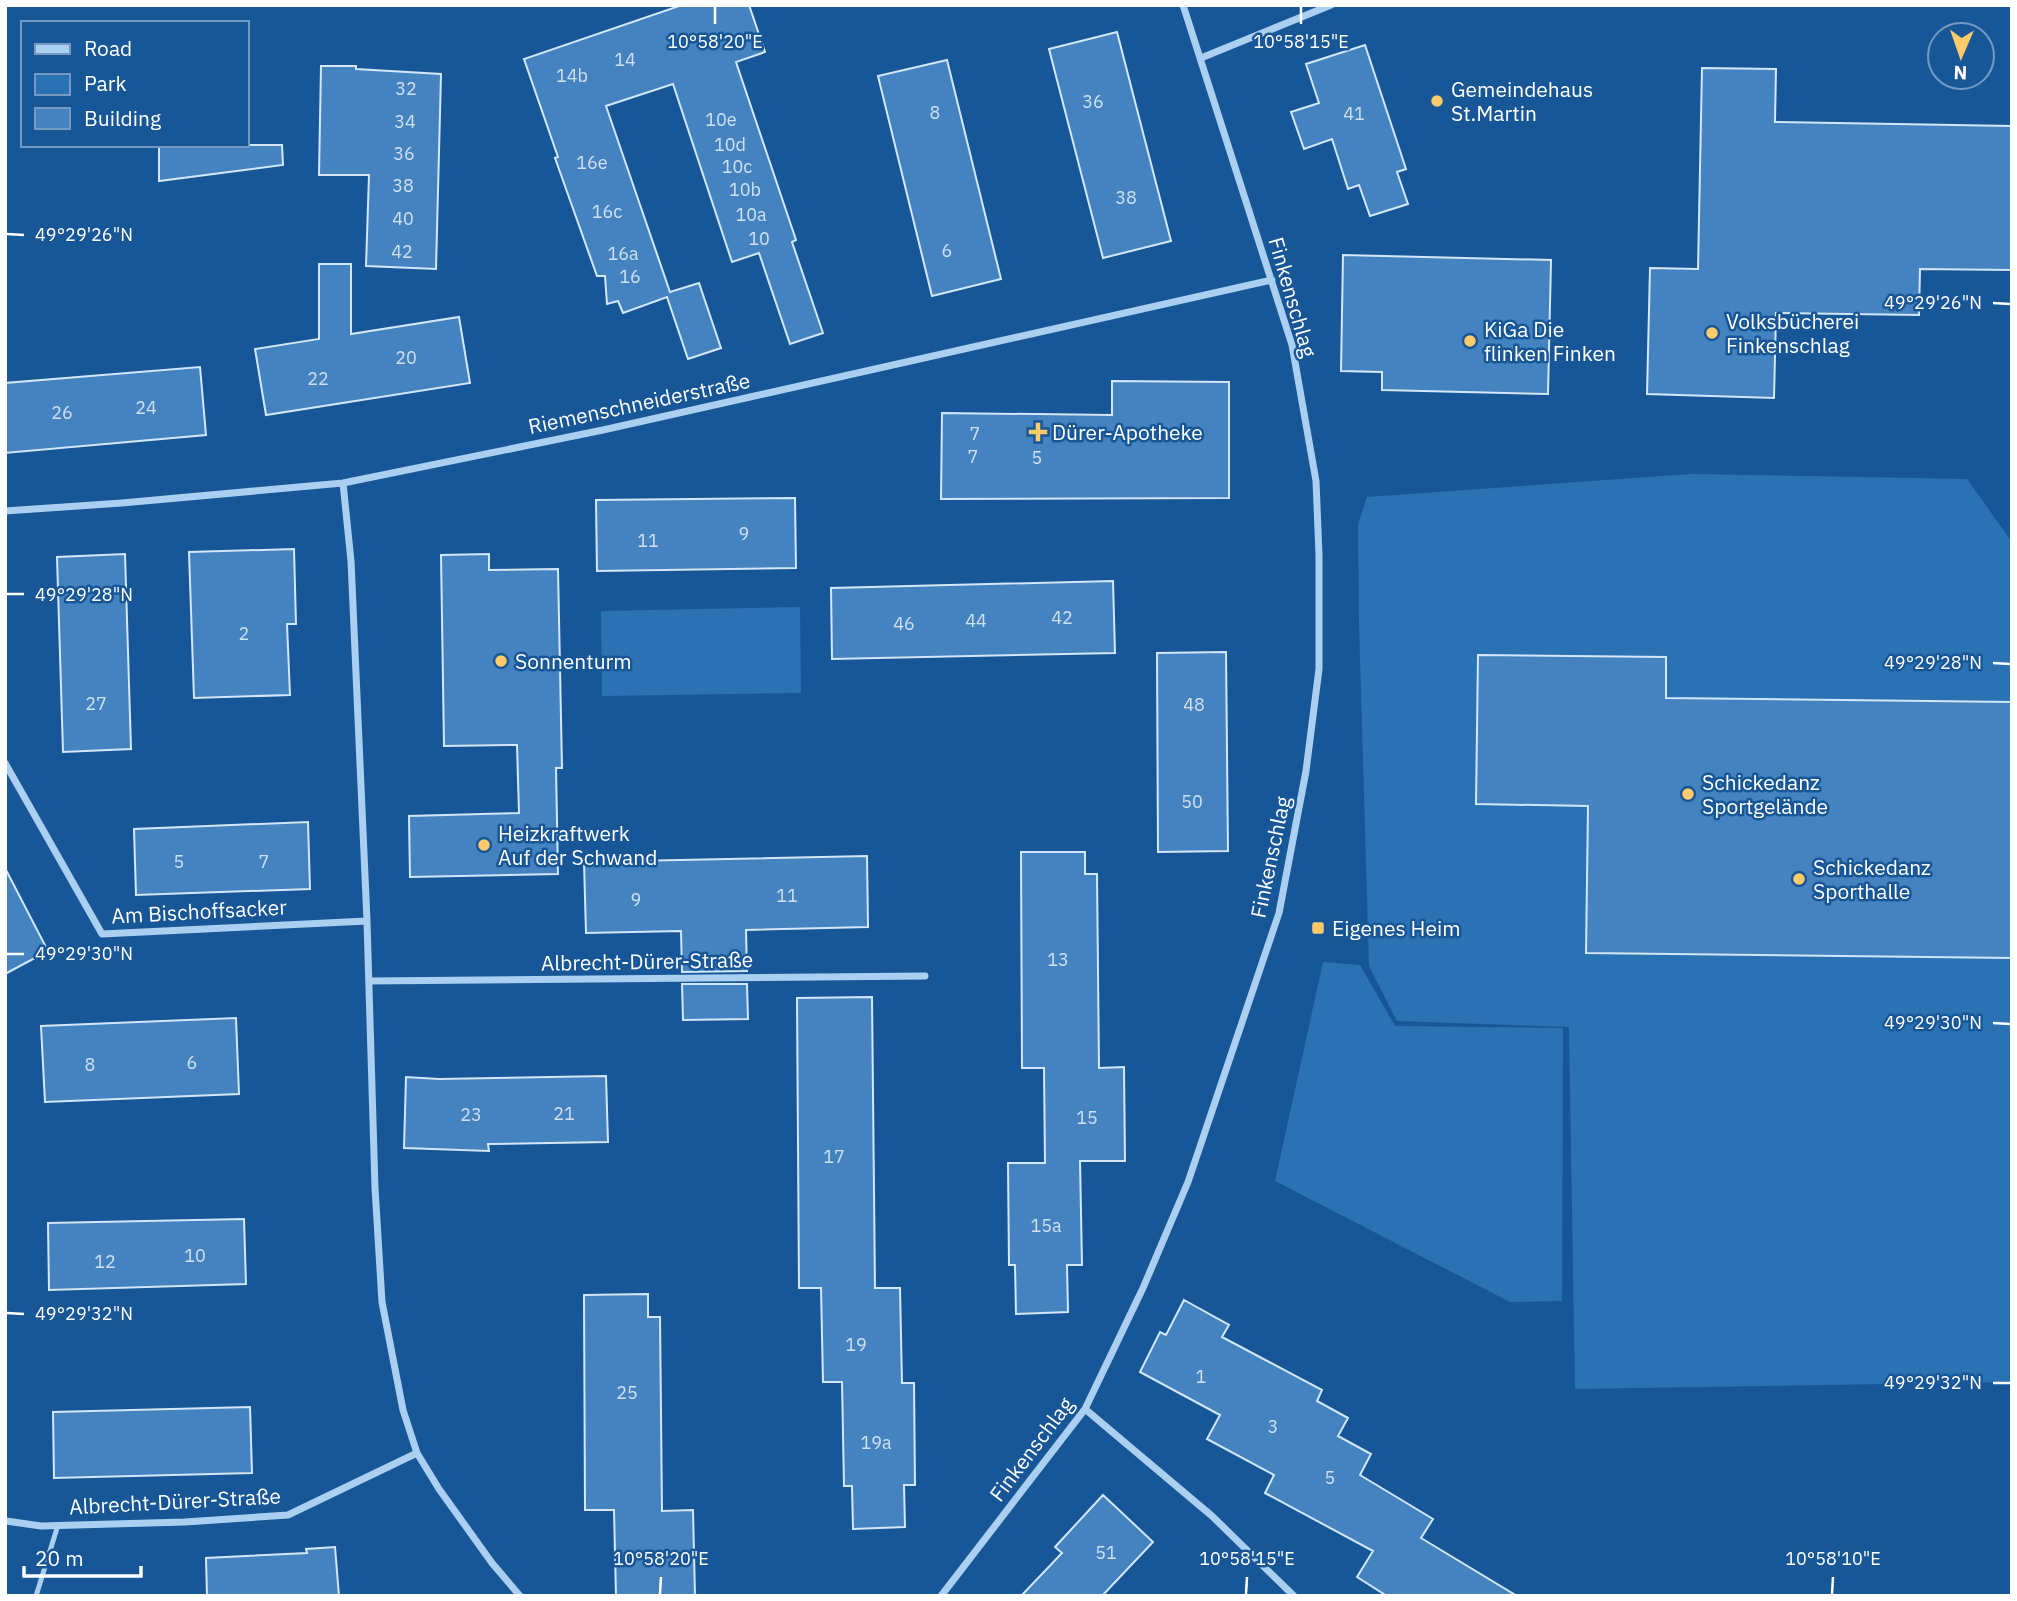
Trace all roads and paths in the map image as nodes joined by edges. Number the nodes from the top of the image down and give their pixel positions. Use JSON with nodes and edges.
{"nodes":[{"id":1,"x":1183,"y":5,"type":"edge"},
{"id":2,"x":1331,"y":5,"type":"edge"},
{"id":3,"x":1201,"y":58,"type":"junction"},
{"id":4,"x":1272,"y":280,"type":"junction"},
{"id":5,"x":343,"y":483,"type":"junction"},
{"id":6,"x":5,"y":511,"type":"edge"},
{"id":7,"x":5,"y":763,"type":"edge"},
{"id":8,"x":367,"y":921,"type":"junction"},
{"id":9,"x":925,"y":976,"type":"dead end"},
{"id":10,"x":369,"y":981,"type":"junction"},
{"id":11,"x":1086,"y":1409,"type":"junction"},
{"id":12,"x":417,"y":1453,"type":"junction"},
{"id":13,"x":6,"y":1521,"type":"edge"},
{"id":14,"x":58,"y":1525,"type":"junction"},
{"id":15,"x":36,"y":1596,"type":"edge"},
{"id":16,"x":520,"y":1596,"type":"edge"},
{"id":17,"x":941,"y":1596,"type":"edge"},
{"id":18,"x":1294,"y":1596,"type":"edge"}],
"edges":[{"from":1,"to":3,"type":"street","name":"Finkenschlag"},
{"from":2,"to":3,"type":"street"},
{"from":3,"to":4,"type":"street","name":"Finkenschlag"},
{"from":4,"to":5,"type":"street","name":"Riemenschneiderstraße"},
{"from":4,"to":11,"type":"street","name":"Finkenschlag"},
{"from":5,"to":6,"type":"street","name":"Riemenschneiderstraße"},
{"from":5,"to":8,"type":"street"},
{"from":7,"to":8,"type":"street","name":"Am Bischoffsacker"},
{"from":8,"to":10,"type":"street"},
{"from":9,"to":10,"type":"street","name":"Albrecht-Dürer-Straße"},
{"from":10,"to":12,"type":"street"},
{"from":11,"to":17,"type":"street","name":"Finkenschlag"},
{"from":11,"to":18,"type":"street"},
{"from":12,"to":14,"type":"street","name":"Albrecht-Dürer-Straße"},
{"from":12,"to":16,"type":"street"},
{"from":13,"to":14,"type":"street","name":"Albrecht-Dürer-Straße"},
{"from":14,"to":15,"type":"lane"}]}
